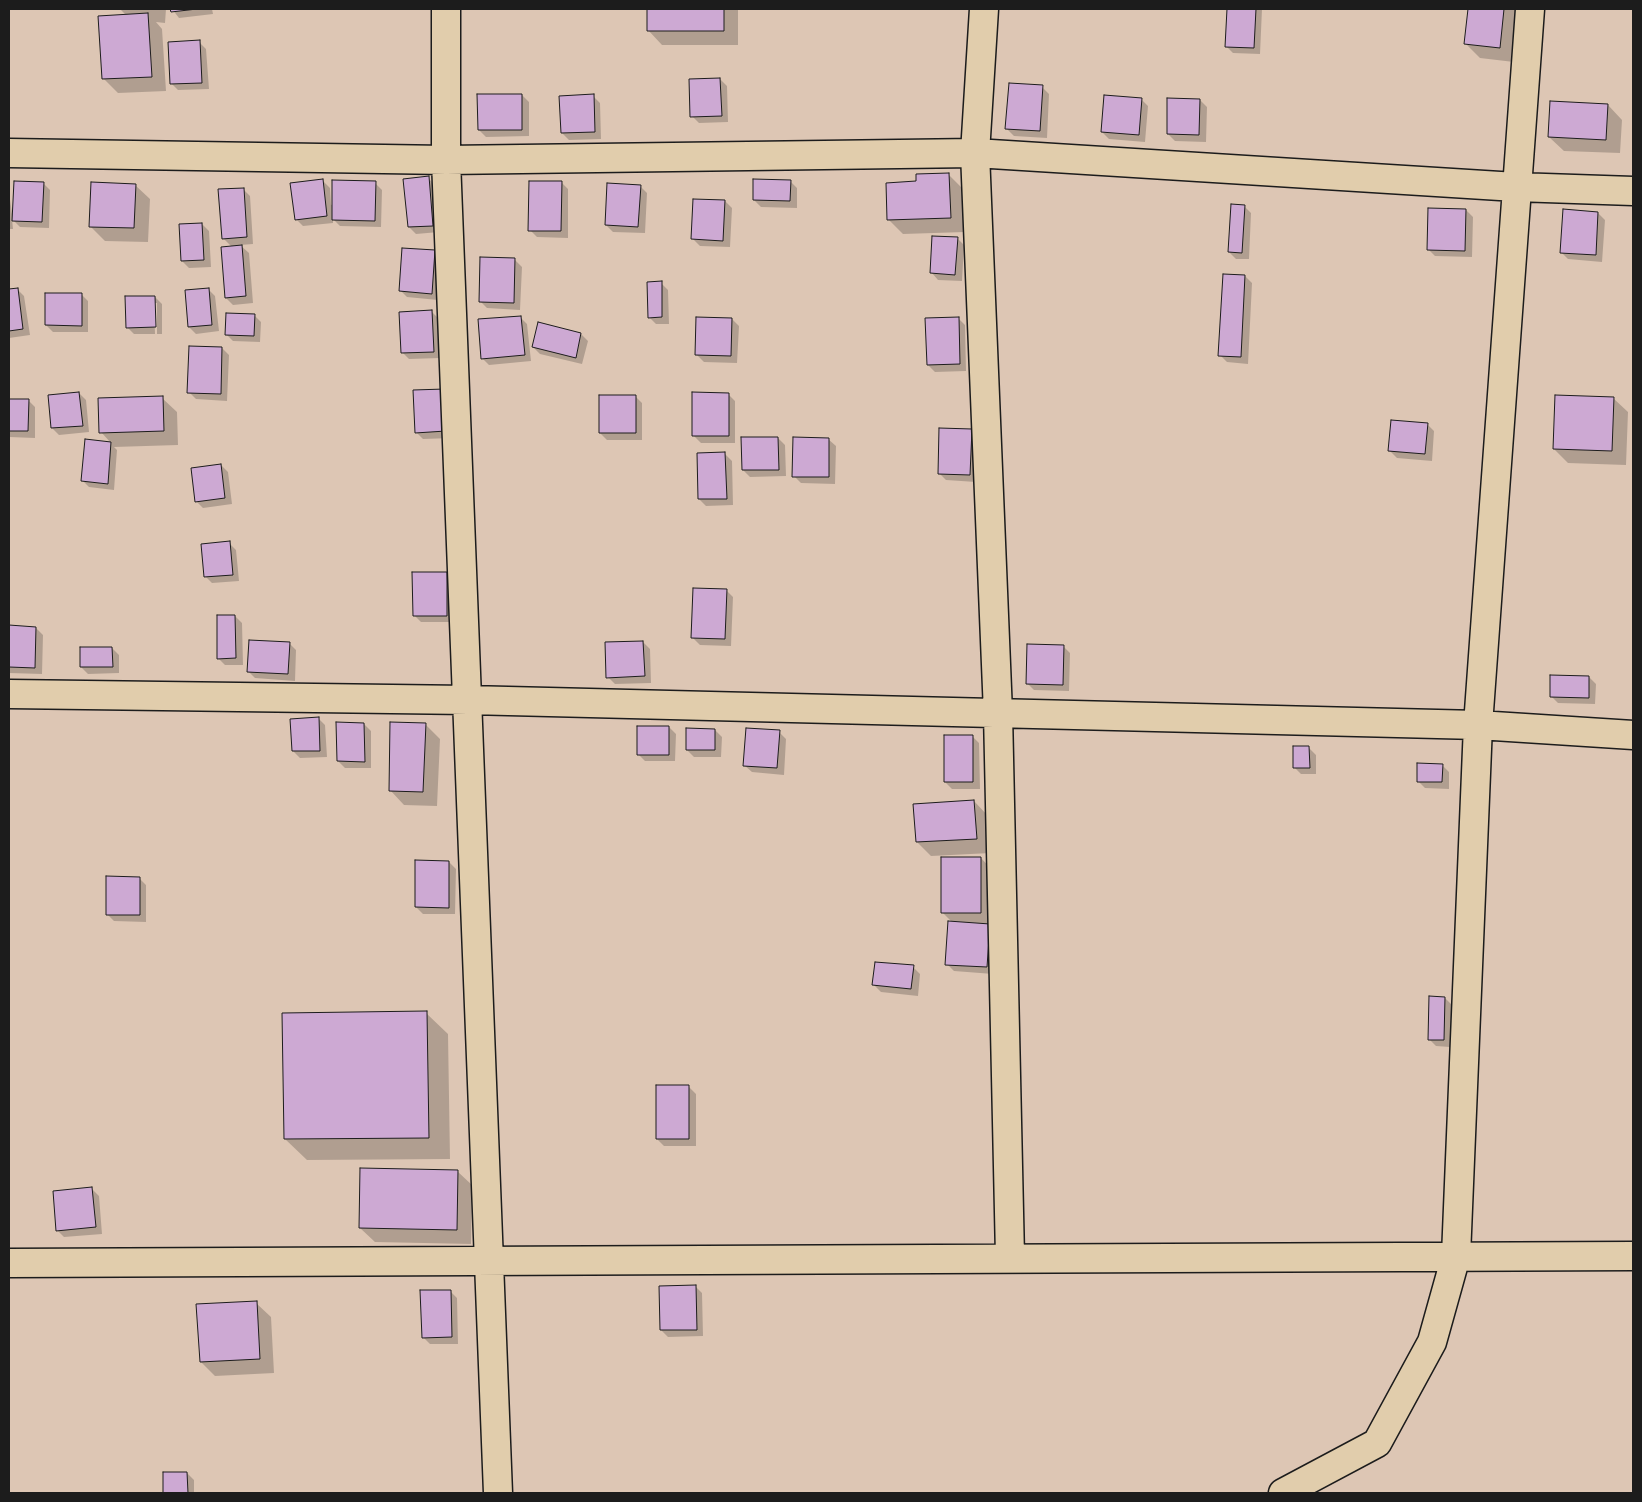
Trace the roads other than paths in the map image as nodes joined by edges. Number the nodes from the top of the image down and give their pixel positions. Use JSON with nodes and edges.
{"nodes":[{"id":1,"x":446,"y":9,"type":"edge"},
{"id":2,"x":984,"y":9,"type":"edge"},
{"id":3,"x":1530,"y":9,"type":"edge"},
{"id":4,"x":9,"y":153,"type":"edge"},
{"id":5,"x":975,"y":153,"type":"junction"},
{"id":6,"x":446,"y":160,"type":"junction"},
{"id":7,"x":1516,"y":187,"type":"junction"},
{"id":8,"x":1633,"y":191,"type":"edge"},
{"id":9,"x":9,"y":694,"type":"edge"},
{"id":10,"x":468,"y":700,"type":"junction"},
{"id":11,"x":998,"y":713,"type":"junction"},
{"id":12,"x":1478,"y":725,"type":"junction"},
{"id":13,"x":1633,"y":735,"type":"edge"},
{"id":14,"x":1456,"y":1256,"type":"junction"},
{"id":15,"x":1633,"y":1256,"type":"edge"},
{"id":16,"x":1010,"y":1257,"type":"junction"},
{"id":17,"x":488,"y":1260,"type":"junction"},
{"id":18,"x":9,"y":1263,"type":"edge"},
{"id":19,"x":498,"y":1493,"type":"edge"},
{"id":20,"x":1283,"y":1493,"type":"edge"}],
"edges":[{"from":1,"to":6,"type":"street"},
{"from":2,"to":5,"type":"street"},
{"from":3,"to":7,"type":"street"},
{"from":4,"to":6,"type":"street"},
{"from":5,"to":6,"type":"street"},
{"from":5,"to":7,"type":"street"},
{"from":5,"to":11,"type":"street"},
{"from":6,"to":10,"type":"street"},
{"from":7,"to":8,"type":"street"},
{"from":7,"to":12,"type":"street"},
{"from":9,"to":10,"type":"street"},
{"from":10,"to":11,"type":"street"},
{"from":10,"to":17,"type":"street"},
{"from":11,"to":12,"type":"street"},
{"from":11,"to":16,"type":"street"},
{"from":12,"to":13,"type":"street"},
{"from":12,"to":14,"type":"street"},
{"from":14,"to":15,"type":"street"},
{"from":14,"to":16,"type":"street"},
{"from":14,"to":20,"type":"street"},
{"from":16,"to":17,"type":"street"},
{"from":17,"to":18,"type":"street"},
{"from":17,"to":19,"type":"street"}]}
